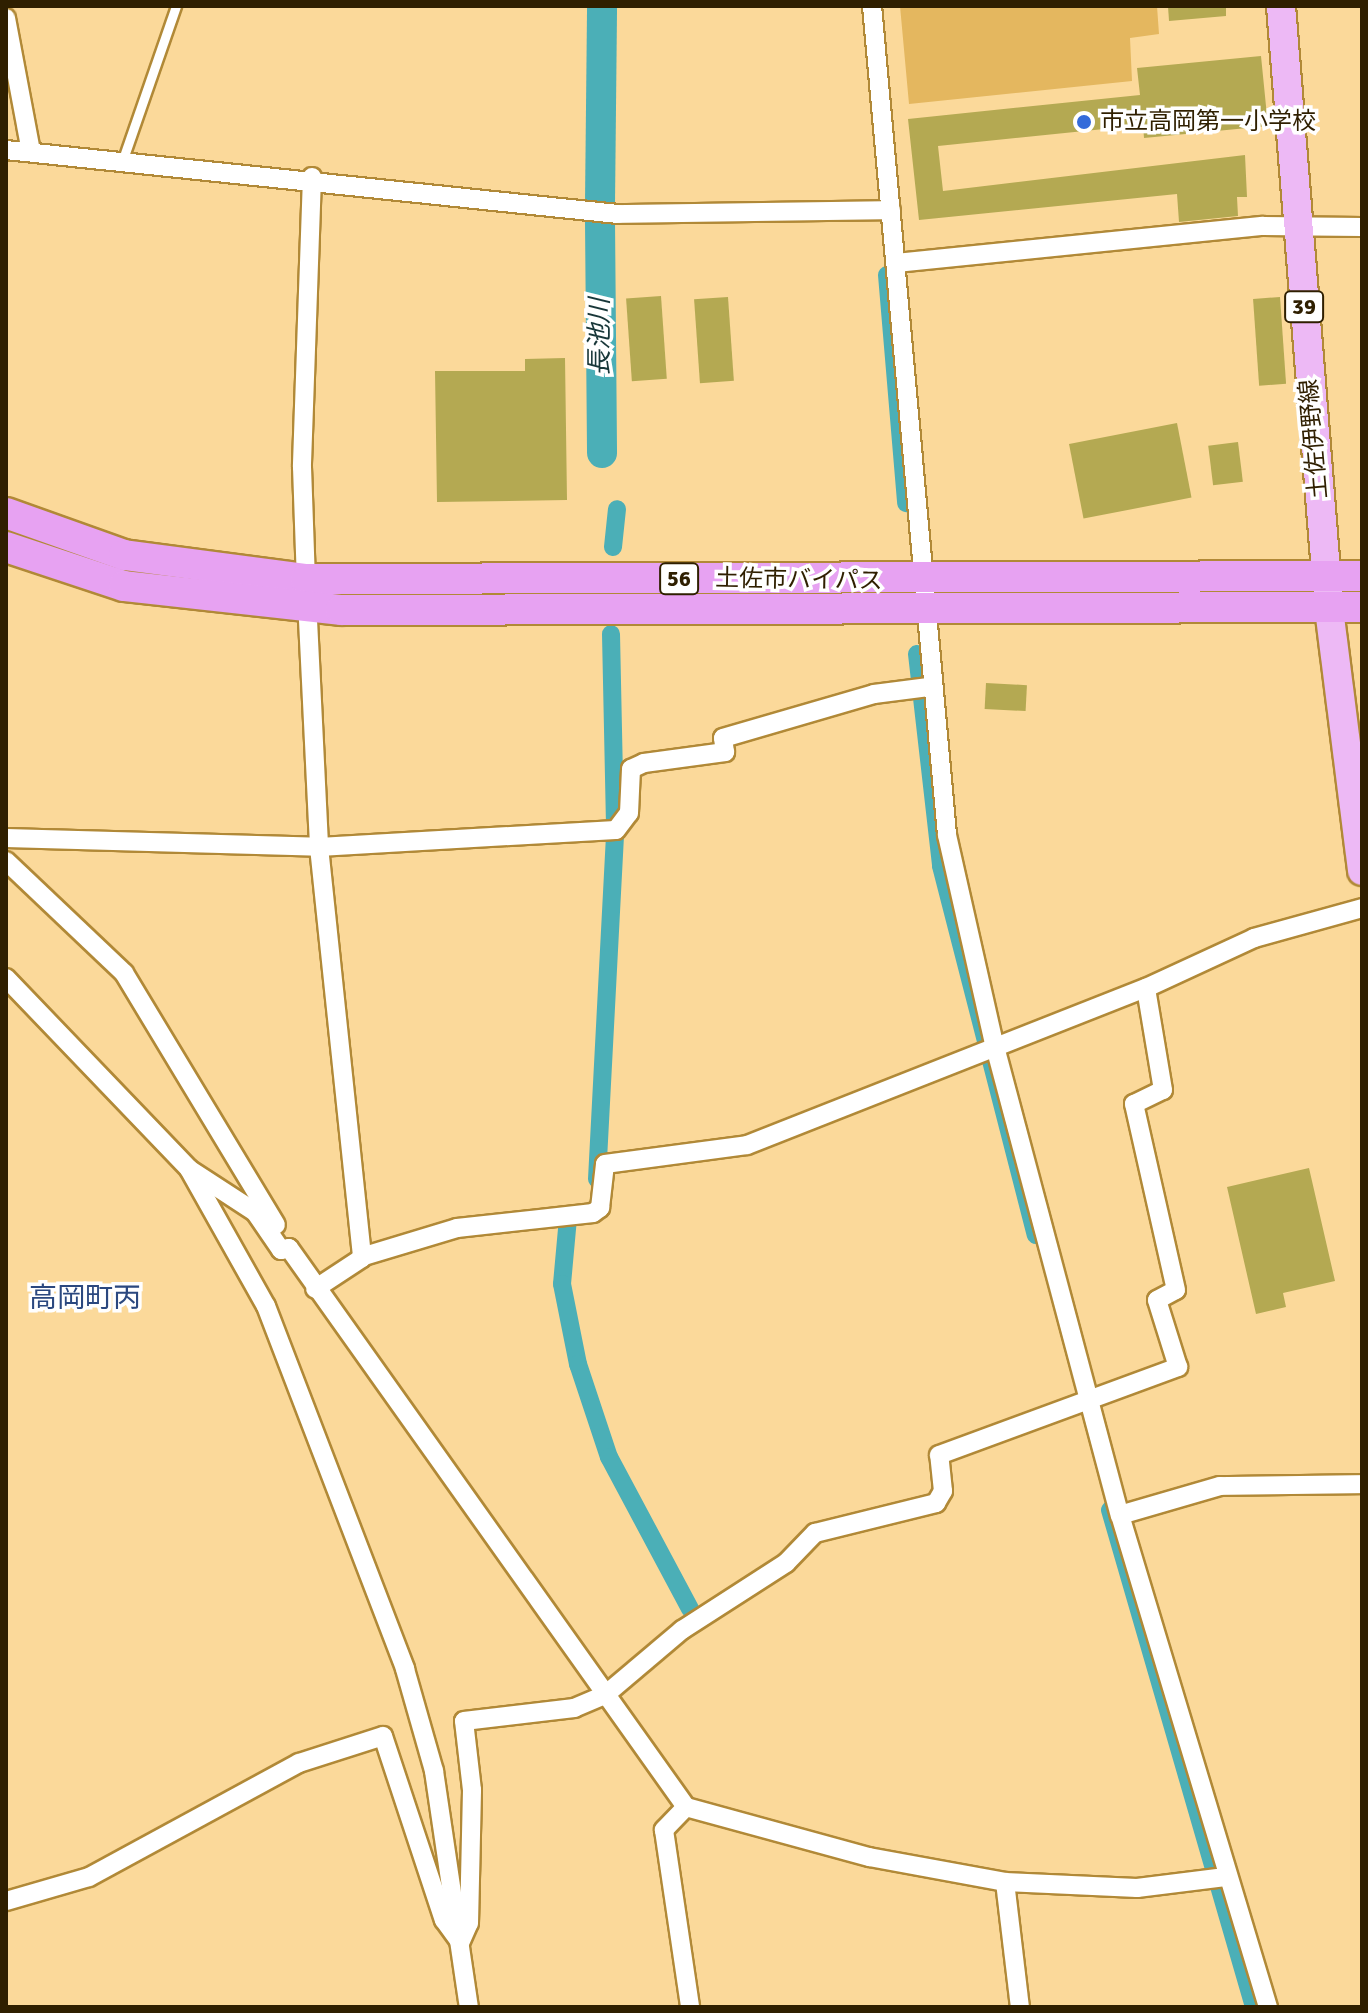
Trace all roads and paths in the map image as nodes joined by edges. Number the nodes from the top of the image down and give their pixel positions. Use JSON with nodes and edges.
{"nodes":[{"id":1,"x":176,"y":6,"type":"edge"},
{"id":2,"x":872,"y":6,"type":"edge"},
{"id":3,"x":1281,"y":6,"type":"edge"},
{"id":4,"x":6,"y":18,"type":"edge"},
{"id":5,"x":6,"y":150,"type":"edge"},
{"id":6,"x":31,"y":152,"type":"junction"},
{"id":7,"x":123,"y":159,"type":"junction"},
{"id":8,"x":312,"y":177,"type":"junction"},
{"id":9,"x":891,"y":210,"type":"junction"},
{"id":10,"x":1298,"y":227,"type":"junction"},
{"id":11,"x":1362,"y":227,"type":"edge"},
{"id":12,"x":896,"y":263,"type":"junction"},
{"id":13,"x":6,"y":513,"type":"edge"},
{"id":14,"x":6,"y":547,"type":"edge"},
{"id":15,"x":1362,"y":576,"type":"edge"},
{"id":16,"x":1326,"y":578,"type":"junction"},
{"id":17,"x":309,"y":593,"type":"junction"},
{"id":18,"x":924,"y":594,"type":"junction"},
{"id":19,"x":1362,"y":607,"type":"edge"},
{"id":20,"x":1329,"y":609,"type":"junction"},
{"id":21,"x":921,"y":688,"type":"junction"},
{"id":22,"x":6,"y":838,"type":"edge"},
{"id":23,"x":319,"y":847,"type":"junction"},
{"id":24,"x":6,"y":861,"type":"edge"},
{"id":25,"x":1362,"y":871,"type":"edge"},
{"id":26,"x":1362,"y":908,"type":"edge"},
{"id":27,"x":6,"y":978,"type":"edge"},
{"id":28,"x":1146,"y":988,"type":"junction"},
{"id":29,"x":988,"y":1045,"type":"junction"},
{"id":30,"x":189,"y":1169,"type":"junction"},
{"id":31,"x":289,"y":1248,"type":"junction"},
{"id":32,"x":361,"y":1257,"type":"junction"},
{"id":33,"x":315,"y":1289,"type":"junction"},
{"id":34,"x":1085,"y":1401,"type":"junction"},
{"id":35,"x":1362,"y":1484,"type":"edge"},
{"id":36,"x":1120,"y":1515,"type":"junction"},
{"id":37,"x":605,"y":1695,"type":"junction"},
{"id":38,"x":686,"y":1807,"type":"junction"},
{"id":39,"x":1216,"y":1879,"type":"junction"},
{"id":40,"x":1005,"y":1882,"type":"junction"},
{"id":41,"x":6,"y":1901,"type":"edge"},
{"id":42,"x":460,"y":1943,"type":"junction"},
{"id":43,"x":469,"y":2007,"type":"edge"},
{"id":44,"x":690,"y":2007,"type":"edge"},
{"id":45,"x":1020,"y":2007,"type":"edge"},
{"id":46,"x":1268,"y":2007,"type":"edge"}],
"edges":[{"from":1,"to":7,"type":"lane"},
{"from":2,"to":9,"type":"street"},
{"from":3,"to":10,"type":"main road","name":"土佐伊野線","number":"39"},
{"from":4,"to":6,"type":"street"},
{"from":5,"to":6,"type":"street"},
{"from":6,"to":7,"type":"street"},
{"from":7,"to":8,"type":"street"},
{"from":8,"to":9,"type":"street"},
{"from":8,"to":17,"type":"street"},
{"from":9,"to":12,"type":"street"},
{"from":10,"to":11,"type":"street"},
{"from":10,"to":12,"type":"street"},
{"from":10,"to":16,"type":"main road","name":"土佐伊野線","number":"39"},
{"from":12,"to":18,"type":"street"},
{"from":13,"to":17,"type":"highway","name":"土佐市バイパス","number":"56"},
{"from":14,"to":17,"type":"highway","name":"土佐市バイパス","number":"56"},
{"from":15,"to":16,"type":"highway","name":"土佐市バイパス","number":"56"},
{"from":16,"to":18,"type":"highway","name":"土佐市バイパス","number":"56"},
{"from":16,"to":20,"type":"main road","name":"土佐伊野線","number":"39"},
{"from":17,"to":18,"type":"highway","name":"土佐市バイパス","number":"56"},
{"from":17,"to":23,"type":"street"},
{"from":18,"to":20,"type":"highway","name":"土佐市バイパス","number":"56"},
{"from":18,"to":21,"type":"street"},
{"from":19,"to":20,"type":"highway","name":"土佐市バイパス","number":"56"},
{"from":20,"to":25,"type":"main road","name":"土佐伊野線","number":"39"},
{"from":21,"to":23,"type":"street"},
{"from":21,"to":29,"type":"street"},
{"from":22,"to":23,"type":"street"},
{"from":23,"to":32,"type":"street"},
{"from":24,"to":31,"type":"street"},
{"from":26,"to":28,"type":"street"},
{"from":27,"to":30,"type":"street"},
{"from":28,"to":29,"type":"street"},
{"from":28,"to":34,"type":"street"},
{"from":29,"to":32,"type":"street"},
{"from":29,"to":34,"type":"street"},
{"from":30,"to":31,"type":"street"},
{"from":30,"to":42,"type":"street"},
{"from":31,"to":33,"type":"street"},
{"from":32,"to":33,"type":"street"},
{"from":33,"to":37,"type":"street"},
{"from":34,"to":36,"type":"street"},
{"from":34,"to":37,"type":"street"},
{"from":35,"to":36,"type":"street"},
{"from":36,"to":39,"type":"street"},
{"from":37,"to":38,"type":"street"},
{"from":37,"to":42,"type":"street"},
{"from":38,"to":40,"type":"street"},
{"from":38,"to":44,"type":"street"},
{"from":39,"to":40,"type":"street"},
{"from":39,"to":46,"type":"street"},
{"from":40,"to":45,"type":"street"},
{"from":41,"to":42,"type":"street"},
{"from":42,"to":43,"type":"street"}]}
